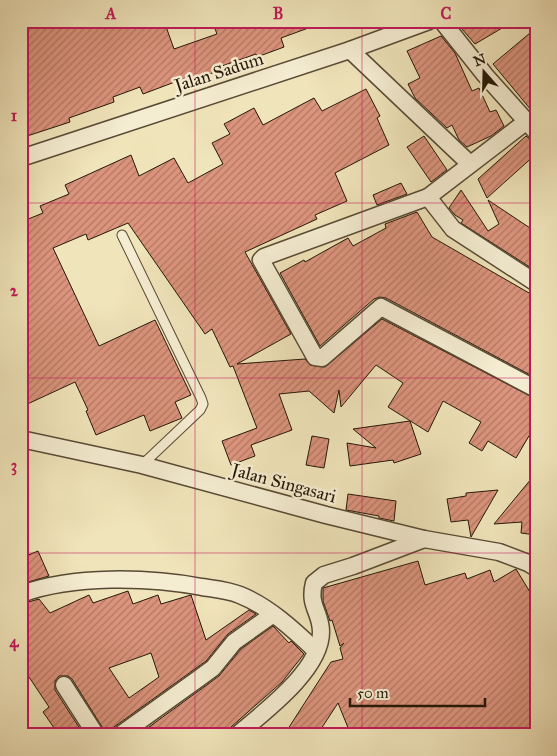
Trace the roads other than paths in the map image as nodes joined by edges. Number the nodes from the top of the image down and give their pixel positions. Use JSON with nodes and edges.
{"nodes":[{"id":1,"x":429,"y":21,"type":"edge"},
{"id":2,"x":442,"y":21,"type":"edge"},
{"id":3,"x":350,"y":50,"type":"junction"},
{"id":4,"x":531,"y":127,"type":"edge"},
{"id":5,"x":21,"y":158,"type":"edge"},
{"id":6,"x":470,"y":164,"type":"junction"},
{"id":7,"x":428,"y":197,"type":"junction"},
{"id":8,"x":122,"y":235,"type":"dead end"},
{"id":9,"x":536,"y":283,"type":"edge"},
{"id":10,"x":536,"y":389,"type":"edge"},
{"id":11,"x":21,"y":439,"type":"edge"},
{"id":12,"x":142,"y":465,"type":"junction"},
{"id":13,"x":424,"y":538,"type":"junction"},
{"id":14,"x":536,"y":568,"type":"edge"},
{"id":15,"x":21,"y":594,"type":"edge"},
{"id":16,"x":272,"y":615,"type":"junction"},
{"id":17,"x":316,"y":651,"type":"junction"},
{"id":18,"x":64,"y":685,"type":"dead end"},
{"id":19,"x":96,"y":735,"type":"edge"},
{"id":20,"x":120,"y":735,"type":"edge"},
{"id":21,"x":237,"y":735,"type":"edge"}],
"edges":[{"from":1,"to":3,"type":"street","name":"Jalan Sadum"},
{"from":2,"to":4,"type":"street"},
{"from":3,"to":5,"type":"street","name":"Jalan Sadum"},
{"from":3,"to":6,"type":"street"},
{"from":4,"to":6,"type":"street"},
{"from":6,"to":7,"type":"street"},
{"from":7,"to":9,"type":"street"},
{"from":7,"to":10,"type":"street"},
{"from":8,"to":12,"type":"lane"},
{"from":11,"to":12,"type":"street","name":"Jalan Singasari"},
{"from":12,"to":13,"type":"street","name":"Jalan Singasari"},
{"from":13,"to":14,"type":"street","name":"Jalan Singasari"},
{"from":13,"to":17,"type":"street"},
{"from":15,"to":16,"type":"street"},
{"from":16,"to":17,"type":"street"},
{"from":16,"to":20,"type":"street"},
{"from":17,"to":21,"type":"street"},
{"from":18,"to":19,"type":"street"}]}
